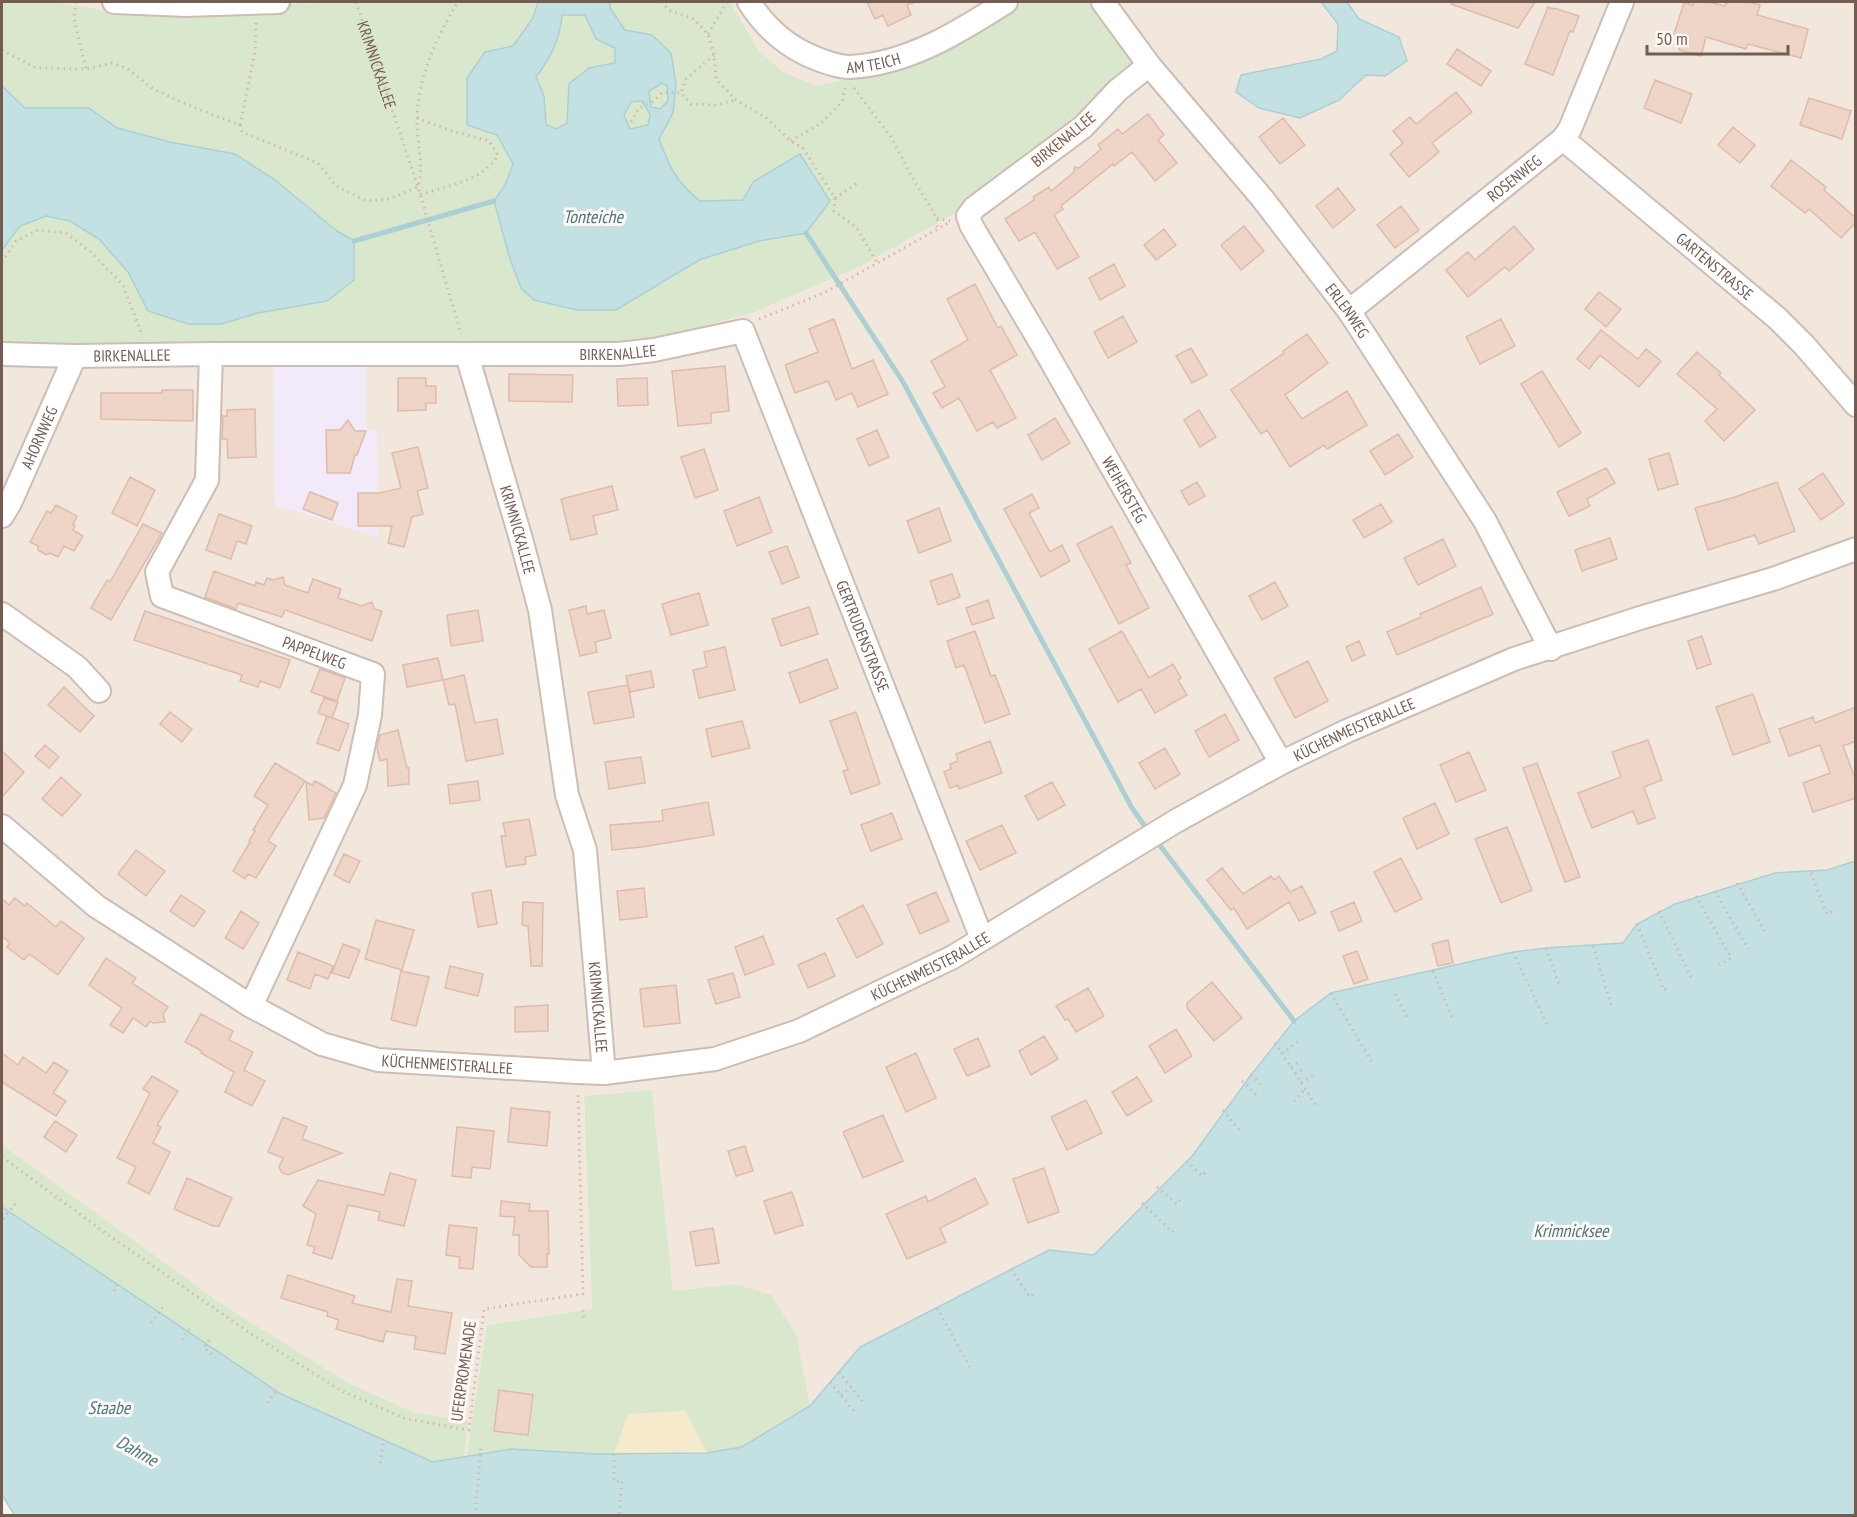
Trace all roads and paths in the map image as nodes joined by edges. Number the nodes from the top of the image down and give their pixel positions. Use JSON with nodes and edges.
{"nodes":[{"id":1,"x":76,"y":2,"type":"edge"},
{"id":2,"x":114,"y":2,"type":"edge"},
{"id":3,"x":356,"y":2,"type":"edge"},
{"id":4,"x":458,"y":2,"type":"edge"},
{"id":5,"x":661,"y":2,"type":"edge"},
{"id":6,"x":727,"y":2,"type":"edge"},
{"id":7,"x":749,"y":2,"type":"edge"},
{"id":8,"x":1006,"y":2,"type":"edge"},
{"id":9,"x":1103,"y":2,"type":"edge"},
{"id":10,"x":1622,"y":2,"type":"edge"},
{"id":11,"x":268,"y":3,"type":"edge"},
{"id":12,"x":708,"y":34,"type":"junction"},
{"id":13,"x":2,"y":50,"type":"edge"},
{"id":14,"x":714,"y":55,"type":"junction"},
{"id":15,"x":1149,"y":65,"type":"junction"},
{"id":16,"x":86,"y":69,"type":"junction"},
{"id":17,"x":848,"y":73,"type":"junction"},
{"id":18,"x":681,"y":93,"type":"junction"},
{"id":19,"x":736,"y":100,"type":"junction"},
{"id":20,"x":417,"y":118,"type":"junction"},
{"id":21,"x":631,"y":122,"type":"dead end"},
{"id":22,"x":240,"y":125,"type":"junction"},
{"id":23,"x":1563,"y":139,"type":"junction"},
{"id":24,"x":791,"y":141,"type":"junction"},
{"id":25,"x":859,"y":182,"type":"dead end"},
{"id":26,"x":418,"y":187,"type":"junction"},
{"id":27,"x":419,"y":195,"type":"junction"},
{"id":28,"x":835,"y":198,"type":"junction"},
{"id":29,"x":937,"y":218,"type":"junction"},
{"id":30,"x":959,"y":219,"type":"junction"},
{"id":31,"x":937,"y":229,"type":"junction"},
{"id":32,"x":2,"y":262,"type":"edge"},
{"id":33,"x":877,"y":263,"type":"junction"},
{"id":34,"x":1349,"y":311,"type":"junction"},
{"id":35,"x":743,"y":331,"type":"junction"},
{"id":36,"x":2,"y":354,"type":"edge"},
{"id":37,"x":211,"y":354,"type":"junction"},
{"id":38,"x":149,"y":355,"type":"junction"},
{"id":39,"x":467,"y":355,"type":"junction"},
{"id":40,"x":75,"y":356,"type":"junction"},
{"id":41,"x":1856,"y":405,"type":"edge"},
{"id":42,"x":2,"y":516,"type":"edge"},
{"id":43,"x":1856,"y":549,"type":"edge"},
{"id":44,"x":2,"y":614,"type":"edge"},
{"id":45,"x":1551,"y":649,"type":"junction"},
{"id":46,"x":99,"y":691,"type":"dead end"},
{"id":47,"x":1281,"y":763,"type":"junction"},
{"id":48,"x":2,"y":826,"type":"edge"},
{"id":49,"x":1811,"y":873,"type":"dead end"},
{"id":50,"x":1737,"y":883,"type":"dead end"},
{"id":51,"x":1715,"y":891,"type":"dead end"},
{"id":52,"x":1696,"y":896,"type":"dead end"},
{"id":53,"x":1835,"y":910,"type":"dead end"},
{"id":54,"x":1659,"y":911,"type":"dead end"},
{"id":55,"x":1637,"y":924,"type":"dead end"},
{"id":56,"x":1767,"y":935,"type":"dead end"},
{"id":57,"x":982,"y":939,"type":"junction"},
{"id":58,"x":1593,"y":946,"type":"dead end"},
{"id":59,"x":1546,"y":948,"type":"dead end"},
{"id":60,"x":1748,"y":950,"type":"dead end"},
{"id":61,"x":1513,"y":952,"type":"dead end"},
{"id":62,"x":1719,"y":965,"type":"dead end"},
{"id":63,"x":1433,"y":971,"type":"dead end"},
{"id":64,"x":1692,"y":979,"type":"dead end"},
{"id":65,"x":1560,"y":987,"type":"dead end"},
{"id":66,"x":1669,"y":988,"type":"dead end"},
{"id":67,"x":1330,"y":993,"type":"dead end"},
{"id":68,"x":1395,"y":994,"type":"dead end"},
{"id":69,"x":251,"y":1006,"type":"junction"},
{"id":70,"x":1612,"y":1008,"type":"dead end"},
{"id":71,"x":1407,"y":1017,"type":"dead end"},
{"id":72,"x":1454,"y":1020,"type":"dead end"},
{"id":73,"x":1549,"y":1028,"type":"dead end"},
{"id":74,"x":1298,"y":1042,"type":"dead end"},
{"id":75,"x":1275,"y":1043,"type":"dead end"},
{"id":76,"x":1282,"y":1053,"type":"junction"},
{"id":77,"x":1301,"y":1060,"type":"dead end"},
{"id":78,"x":1373,"y":1064,"type":"dead end"},
{"id":79,"x":1291,"y":1067,"type":"junction"},
{"id":80,"x":1304,"y":1068,"type":"dead end"},
{"id":81,"x":577,"y":1072,"type":"junction"},
{"id":82,"x":604,"y":1073,"type":"junction"},
{"id":83,"x":1295,"y":1074,"type":"junction"},
{"id":84,"x":1251,"y":1075,"type":"dead end"},
{"id":85,"x":1314,"y":1075,"type":"dead end"},
{"id":86,"x":1242,"y":1081,"type":"dead end"},
{"id":87,"x":1301,"y":1083,"type":"junction"},
{"id":88,"x":1263,"y":1086,"type":"dead end"},
{"id":89,"x":1305,"y":1089,"type":"junction"},
{"id":90,"x":1259,"y":1097,"type":"dead end"},
{"id":91,"x":1294,"y":1101,"type":"dead end"},
{"id":92,"x":1316,"y":1105,"type":"dead end"},
{"id":93,"x":1223,"y":1110,"type":"dead end"},
{"id":94,"x":1239,"y":1130,"type":"dead end"},
{"id":95,"x":2,"y":1157,"type":"edge"},
{"id":96,"x":1187,"y":1161,"type":"dead end"},
{"id":97,"x":1206,"y":1171,"type":"dead end"},
{"id":98,"x":1157,"y":1187,"type":"dead end"},
{"id":99,"x":1180,"y":1200,"type":"dead end"},
{"id":100,"x":16,"y":1202,"type":"dead end"},
{"id":101,"x":1142,"y":1203,"type":"dead end"},
{"id":102,"x":3,"y":1219,"type":"dead end"},
{"id":103,"x":1175,"y":1229,"type":"dead end"},
{"id":104,"x":1011,"y":1269,"type":"dead end"},
{"id":105,"x":120,"y":1280,"type":"dead end"},
{"id":106,"x":114,"y":1291,"type":"dead end"},
{"id":107,"x":1035,"y":1293,"type":"dead end"},
{"id":108,"x":583,"y":1294,"type":"junction"},
{"id":109,"x":583,"y":1299,"type":"dead end"},
{"id":110,"x":165,"y":1304,"type":"dead end"},
{"id":111,"x":937,"y":1308,"type":"dead end"},
{"id":112,"x":584,"y":1310,"type":"dead end"},
{"id":113,"x":584,"y":1321,"type":"dead end"},
{"id":114,"x":151,"y":1323,"type":"dead end"},
{"id":115,"x":190,"y":1328,"type":"dead end"},
{"id":116,"x":182,"y":1340,"type":"dead end"},
{"id":117,"x":210,"y":1340,"type":"dead end"},
{"id":118,"x":216,"y":1358,"type":"dead end"},
{"id":119,"x":972,"y":1371,"type":"dead end"},
{"id":120,"x":839,"y":1372,"type":"dead end"},
{"id":121,"x":830,"y":1382,"type":"dead end"},
{"id":122,"x":851,"y":1386,"type":"junction"},
{"id":123,"x":277,"y":1389,"type":"dead end"},
{"id":124,"x":841,"y":1395,"type":"junction"},
{"id":125,"x":268,"y":1403,"type":"dead end"},
{"id":126,"x":864,"y":1403,"type":"dead end"},
{"id":127,"x":854,"y":1411,"type":"dead end"},
{"id":128,"x":384,"y":1439,"type":"dead end"},
{"id":129,"x":481,"y":1447,"type":"dead end"},
{"id":130,"x":614,"y":1454,"type":"dead end"},
{"id":131,"x":380,"y":1463,"type":"dead end"},
{"id":132,"x":475,"y":1515,"type":"edge"},
{"id":133,"x":619,"y":1515,"type":"edge"}],
"edges":[{"from":1,"to":16,"type":"path"},
{"from":2,"to":11,"type":"street"},
{"from":3,"to":26,"type":"path","name":"KRIMNICKALLEE"},
{"from":4,"to":20,"type":"path"},
{"from":5,"to":12,"type":"path"},
{"from":6,"to":12,"type":"path"},
{"from":7,"to":17,"type":"street","name":"AM TEICH"},
{"from":8,"to":17,"type":"street","name":"AM TEICH"},
{"from":9,"to":15,"type":"street","name":"ERLENWEG"},
{"from":10,"to":23,"type":"street","name":"ROSENWEG"},
{"from":11,"to":22,"type":"path"},
{"from":12,"to":14,"type":"path"},
{"from":13,"to":16,"type":"path"},
{"from":14,"to":18,"type":"path"},
{"from":14,"to":19,"type":"path"},
{"from":15,"to":30,"type":"street","name":"BIRKENALLEE"},
{"from":15,"to":34,"type":"street","name":"ERLENWEG"},
{"from":16,"to":22,"type":"path"},
{"from":17,"to":24,"type":"path"},
{"from":17,"to":29,"type":"path"},
{"from":18,"to":19,"type":"path"},
{"from":18,"to":21,"type":"path"},
{"from":19,"to":24,"type":"path"},
{"from":20,"to":26,"type":"path"},
{"from":20,"to":27,"type":"path"},
{"from":22,"to":26,"type":"path"},
{"from":23,"to":34,"type":"street","name":"ROSENWEG"},
{"from":23,"to":41,"type":"street","name":"GARTENSTRASSE"},
{"from":24,"to":28,"type":"path"},
{"from":25,"to":28,"type":"path"},
{"from":26,"to":27,"type":"path","name":"KRIMNICKALLEE"},
{"from":27,"to":39,"type":"path","name":"KRIMNICKALLEE"},
{"from":28,"to":33,"type":"path"},
{"from":29,"to":30,"type":"path"},
{"from":29,"to":31,"type":"path"},
{"from":30,"to":31,"type":"path"},
{"from":30,"to":47,"type":"street","name":"WEIHERSTEG"},
{"from":31,"to":33,"type":"path"},
{"from":32,"to":38,"type":"path"},
{"from":33,"to":35,"type":"path"},
{"from":34,"to":45,"type":"street","name":"ERLENWEG"},
{"from":35,"to":39,"type":"street","name":"BIRKENALLEE"},
{"from":35,"to":57,"type":"street","name":"GERTRUDENSTRASSE"},
{"from":36,"to":40,"type":"street","name":"BIRKENALLEE"},
{"from":37,"to":38,"type":"street","name":"BIRKENALLEE"},
{"from":37,"to":39,"type":"street","name":"BIRKENALLEE"},
{"from":37,"to":69,"type":"street","name":"PAPPELWEG"},
{"from":38,"to":40,"type":"street","name":"BIRKENALLEE"},
{"from":39,"to":82,"type":"street","name":"KRIMNICKALLEE"},
{"from":40,"to":42,"type":"street","name":"AHORNWEG"},
{"from":43,"to":45,"type":"street","name":"KÜCHENMEISTERALLEE"},
{"from":44,"to":46,"type":"street"},
{"from":45,"to":47,"type":"street","name":"KÜCHENMEISTERALLEE"},
{"from":47,"to":57,"type":"street","name":"KÜCHENMEISTERALLEE"},
{"from":48,"to":69,"type":"street","name":"KÜCHENMEISTERALLEE"},
{"from":49,"to":53,"type":"path"},
{"from":50,"to":56,"type":"path"},
{"from":51,"to":60,"type":"path"},
{"from":52,"to":62,"type":"path"},
{"from":54,"to":64,"type":"path"},
{"from":55,"to":66,"type":"path"},
{"from":57,"to":82,"type":"street","name":"KÜCHENMEISTERALLEE"},
{"from":58,"to":70,"type":"path"},
{"from":59,"to":65,"type":"path"},
{"from":61,"to":73,"type":"path"},
{"from":63,"to":72,"type":"path"},
{"from":67,"to":78,"type":"path"},
{"from":68,"to":71,"type":"path"},
{"from":69,"to":81,"type":"street","name":"KÜCHENMEISTERALLEE"},
{"from":74,"to":76,"type":"path"},
{"from":75,"to":76,"type":"path"},
{"from":76,"to":79,"type":"path"},
{"from":77,"to":79,"type":"path"},
{"from":79,"to":83,"type":"path"},
{"from":80,"to":83,"type":"path"},
{"from":81,"to":82,"type":"street","name":"KÜCHENMEISTERALLEE"},
{"from":81,"to":108,"type":"path"},
{"from":83,"to":87,"type":"path"},
{"from":84,"to":88,"type":"path"},
{"from":85,"to":87,"type":"path"},
{"from":86,"to":90,"type":"path"},
{"from":87,"to":89,"type":"path"},
{"from":89,"to":91,"type":"path"},
{"from":89,"to":92,"type":"path"},
{"from":93,"to":94,"type":"path"},
{"from":95,"to":108,"type":"path","name":"UFERPROMENADE"},
{"from":96,"to":97,"type":"path"},
{"from":98,"to":99,"type":"path"},
{"from":100,"to":102,"type":"path"},
{"from":101,"to":103,"type":"path"},
{"from":104,"to":107,"type":"path"},
{"from":105,"to":106,"type":"path"},
{"from":108,"to":109,"type":"path"},
{"from":110,"to":114,"type":"path"},
{"from":111,"to":119,"type":"path"},
{"from":112,"to":113,"type":"path"},
{"from":115,"to":116,"type":"path"},
{"from":117,"to":118,"type":"path"},
{"from":120,"to":122,"type":"path"},
{"from":121,"to":124,"type":"path"},
{"from":122,"to":124,"type":"path"},
{"from":122,"to":126,"type":"path"},
{"from":123,"to":125,"type":"path"},
{"from":124,"to":127,"type":"path"},
{"from":128,"to":131,"type":"path"},
{"from":129,"to":132,"type":"path"},
{"from":130,"to":133,"type":"path"}]}
